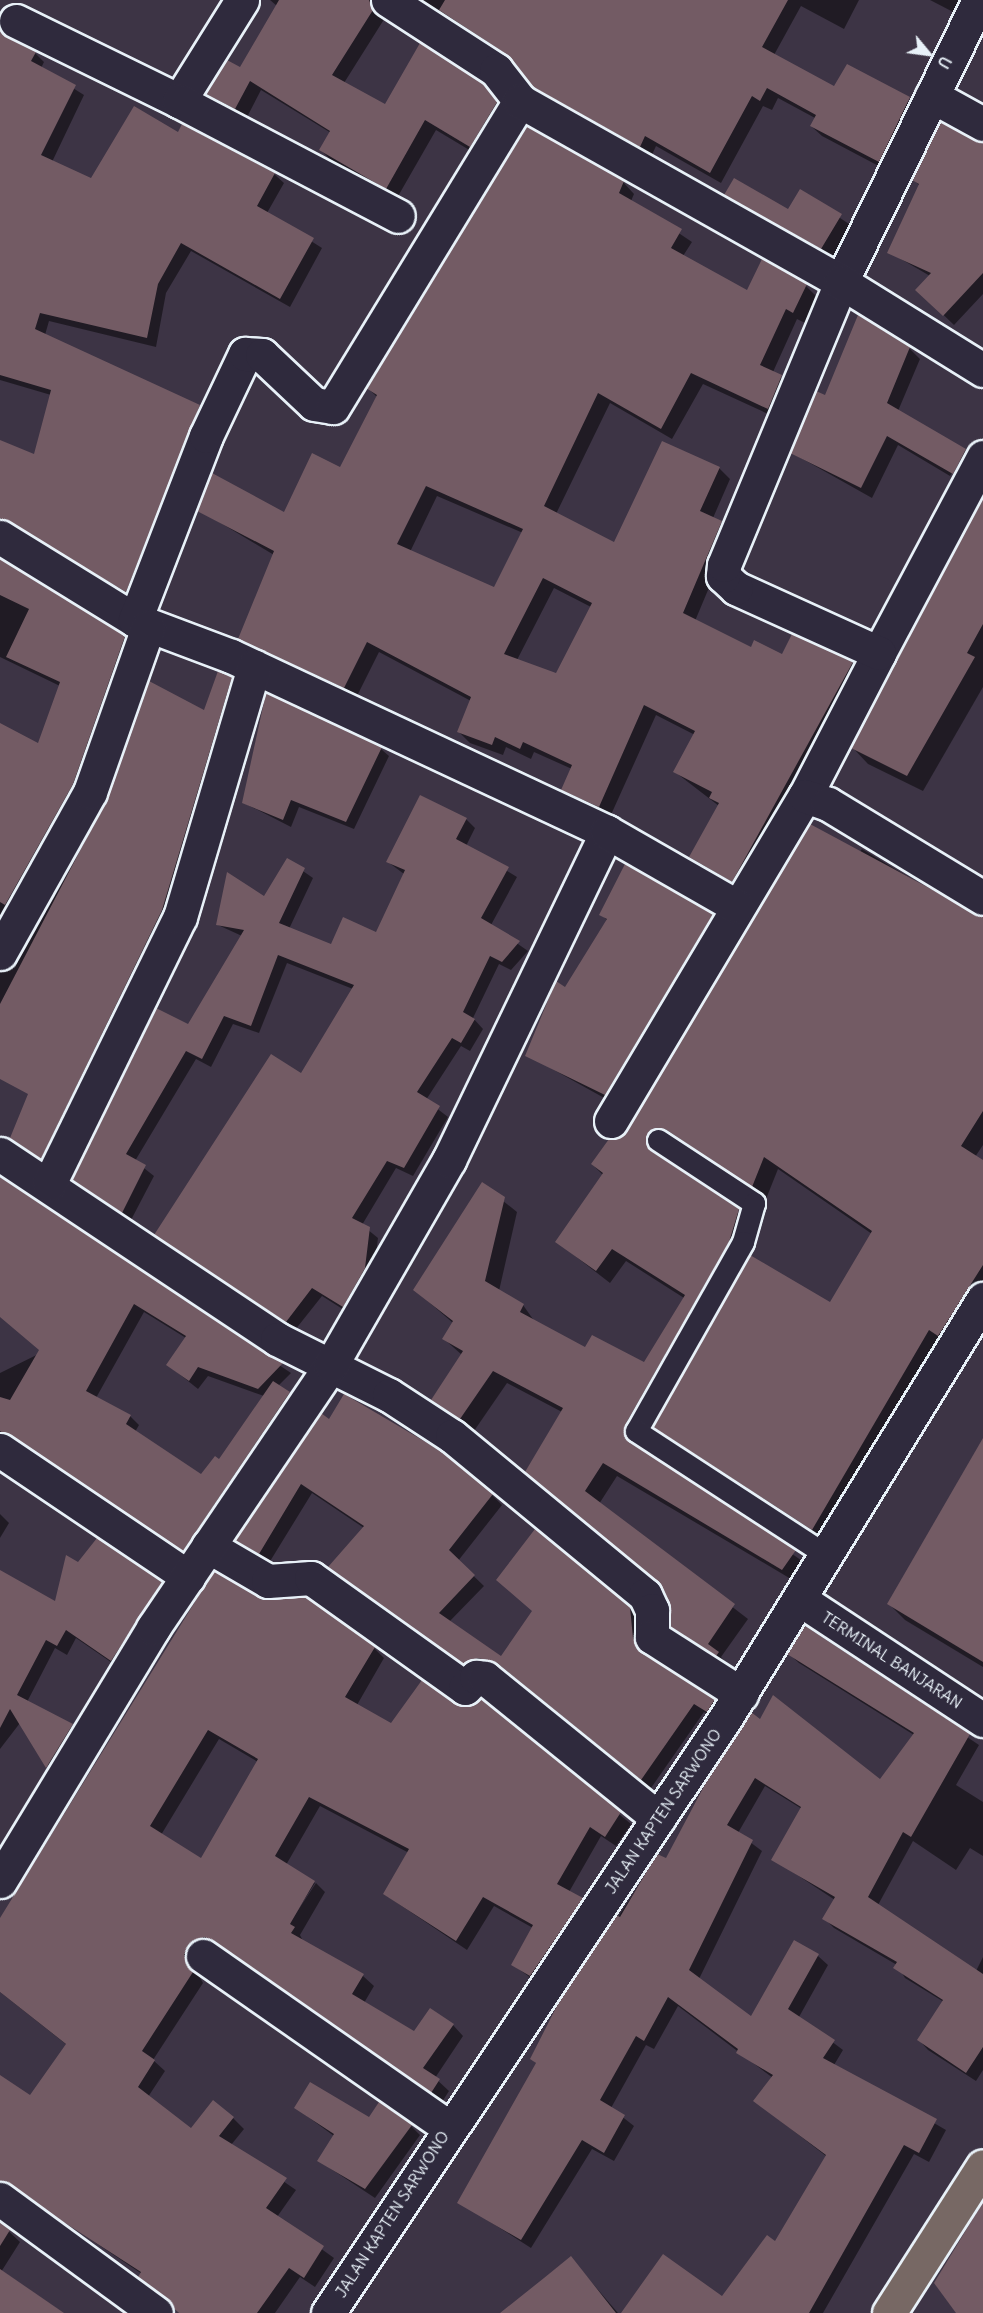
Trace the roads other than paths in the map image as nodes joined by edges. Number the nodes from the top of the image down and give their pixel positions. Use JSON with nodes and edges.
{"nodes":[{"id":1,"x":242,"y":0,"type":"edge"},
{"id":2,"x":388,"y":0,"type":"edge"},
{"id":3,"x":979,"y":0,"type":"edge"},
{"id":4,"x":16,"y":21,"type":"dead end"},
{"id":5,"x":932,"y":96,"type":"junction"},
{"id":6,"x":179,"y":101,"type":"junction"},
{"id":7,"x":519,"y":101,"type":"junction"},
{"id":8,"x":983,"y":124,"type":"edge"},
{"id":9,"x":398,"y":216,"type":"dead end"},
{"id":10,"x":841,"y":282,"type":"junction"},
{"id":11,"x":983,"y":370,"type":"edge"},
{"id":12,"x":983,"y":457,"type":"edge"},
{"id":13,"x":0,"y":537,"type":"edge"},
{"id":14,"x":141,"y":624,"type":"junction"},
{"id":15,"x":879,"y":653,"type":"junction"},
{"id":16,"x":254,"y":667,"type":"junction"},
{"id":17,"x":805,"y":796,"type":"junction"},
{"id":18,"x":607,"y":832,"type":"junction"},
{"id":19,"x":983,"y":898,"type":"edge"},
{"id":20,"x":736,"y":906,"type":"junction"},
{"id":21,"x":0,"y":953,"type":"edge"},
{"id":22,"x":611,"y":1121,"type":"dead end"},
{"id":23,"x":658,"y":1140,"type":"dead end"},
{"id":24,"x":0,"y":1154,"type":"edge"},
{"id":25,"x":49,"y":1184,"type":"junction"},
{"id":26,"x":983,"y":1299,"type":"edge"},
{"id":27,"x":331,"y":1365,"type":"junction"},
{"id":28,"x":0,"y":1450,"type":"edge"},
{"id":29,"x":208,"y":1546,"type":"junction"},
{"id":30,"x":828,"y":1556,"type":"junction"},
{"id":31,"x":188,"y":1577,"type":"junction"},
{"id":32,"x":801,"y":1600,"type":"junction"},
{"id":33,"x":741,"y":1694,"type":"junction"},
{"id":34,"x":983,"y":1720,"type":"edge"},
{"id":35,"x":658,"y":1818,"type":"junction"},
{"id":36,"x":4,"y":1864,"type":"edge"},
{"id":37,"x":202,"y":1956,"type":"dead end"},
{"id":38,"x":448,"y":2127,"type":"junction"},
{"id":39,"x":983,"y":2166,"type":"edge"},
{"id":40,"x":0,"y":2199,"type":"edge"},
{"id":41,"x":156,"y":2313,"type":"edge"},
{"id":42,"x":328,"y":2313,"type":"edge"},
{"id":43,"x":889,"y":2313,"type":"edge"}],
"edges":[{"from":1,"to":6,"type":"street"},
{"from":2,"to":7,"type":"street"},
{"from":3,"to":5,"type":"street"},
{"from":4,"to":6,"type":"street"},
{"from":5,"to":8,"type":"street"},
{"from":5,"to":10,"type":"street"},
{"from":6,"to":9,"type":"street"},
{"from":7,"to":10,"type":"street"},
{"from":7,"to":14,"type":"street"},
{"from":10,"to":11,"type":"street"},
{"from":10,"to":15,"type":"street"},
{"from":12,"to":15,"type":"street"},
{"from":13,"to":14,"type":"street"},
{"from":14,"to":16,"type":"street"},
{"from":14,"to":21,"type":"street"},
{"from":15,"to":17,"type":"street"},
{"from":16,"to":18,"type":"street"},
{"from":16,"to":25,"type":"street"},
{"from":17,"to":19,"type":"street"},
{"from":17,"to":20,"type":"street"},
{"from":18,"to":20,"type":"street"},
{"from":18,"to":27,"type":"street"},
{"from":20,"to":22,"type":"street"},
{"from":23,"to":30,"type":"lane"},
{"from":24,"to":25,"type":"street"},
{"from":25,"to":27,"type":"street"},
{"from":26,"to":30,"type":"street","name":"JALAN KAPTEN SARWONO"},
{"from":27,"to":29,"type":"street"},
{"from":27,"to":33,"type":"street"},
{"from":28,"to":31,"type":"street"},
{"from":29,"to":31,"type":"street"},
{"from":29,"to":35,"type":"street"},
{"from":30,"to":32,"type":"street","name":"JALAN KAPTEN SARWONO"},
{"from":31,"to":36,"type":"street"},
{"from":32,"to":33,"type":"street","name":"JALAN KAPTEN SARWONO"},
{"from":32,"to":34,"type":"street","name":"TERMINAL BANJARAN"},
{"from":33,"to":35,"type":"street","name":"JALAN KAPTEN SARWONO"},
{"from":35,"to":38,"type":"street","name":"JALAN KAPTEN SARWONO"},
{"from":37,"to":38,"type":"street"},
{"from":38,"to":42,"type":"street","name":"JALAN KAPTEN SARWONO"},
{"from":39,"to":43,"type":"main road"},
{"from":40,"to":41,"type":"street"}]}
